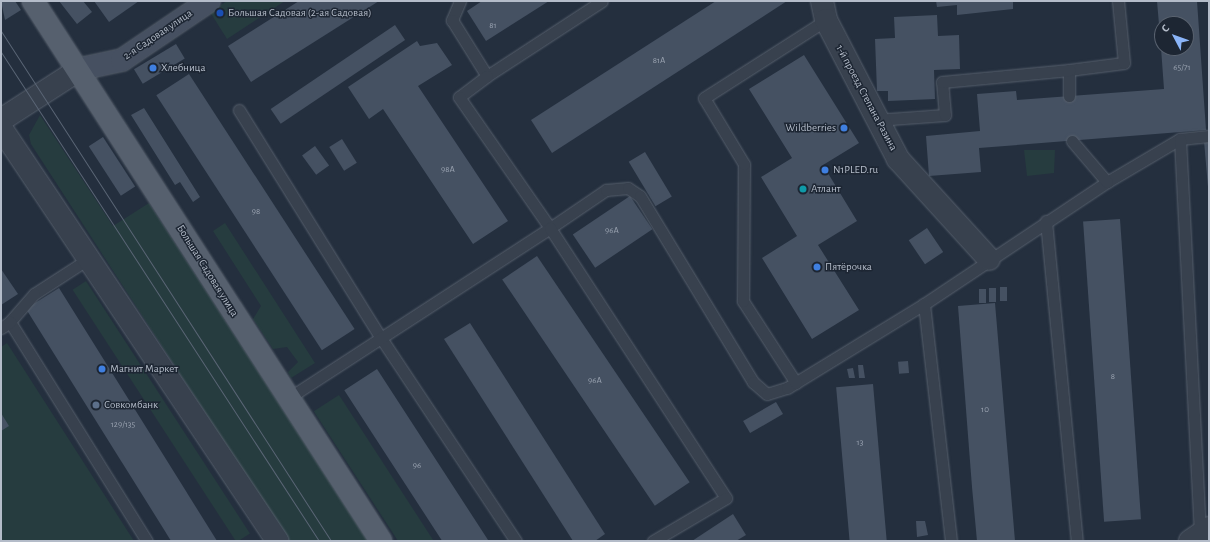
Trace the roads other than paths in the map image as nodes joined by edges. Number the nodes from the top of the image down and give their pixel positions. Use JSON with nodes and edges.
{"nodes":[{"id":1,"x":33,"y":1,"type":"edge"},
{"id":2,"x":209,"y":1,"type":"edge"},
{"id":3,"x":460,"y":1,"type":"edge"},
{"id":4,"x":602,"y":1,"type":"edge"},
{"id":5,"x":1118,"y":1,"type":"edge"},
{"id":6,"x":824,"y":10,"type":"edge"},
{"id":7,"x":80,"y":69,"type":"junction"},
{"id":8,"x":1069,"y":70,"type":"junction"},
{"id":9,"x":487,"y":76,"type":"junction"},
{"id":10,"x":1069,"y":96,"type":"dead end"},
{"id":11,"x":239,"y":110,"type":"dead end"},
{"id":12,"x":1,"y":120,"type":"edge"},
{"id":13,"x":876,"y":120,"type":"junction"},
{"id":14,"x":1,"y":128,"type":"edge"},
{"id":15,"x":1209,"y":136,"type":"edge"},
{"id":16,"x":1180,"y":139,"type":"junction"},
{"id":17,"x":1072,"y":141,"type":"dead end"},
{"id":18,"x":1107,"y":182,"type":"junction"},
{"id":19,"x":1046,"y":221,"type":"junction"},
{"id":20,"x":550,"y":228,"type":"junction"},
{"id":21,"x":88,"y":259,"type":"junction"},
{"id":22,"x":989,"y":259,"type":"junction"},
{"id":23,"x":924,"y":304,"type":"junction"},
{"id":24,"x":6,"y":325,"type":"edge"},
{"id":25,"x":381,"y":338,"type":"junction"},
{"id":26,"x":796,"y":383,"type":"junction"},
{"id":27,"x":287,"y":399,"type":"junction"},
{"id":28,"x":1200,"y":534,"type":"edge"},
{"id":29,"x":275,"y":540,"type":"edge"},
{"id":30,"x":147,"y":541,"type":"edge"},
{"id":31,"x":381,"y":541,"type":"edge"},
{"id":32,"x":516,"y":541,"type":"edge"},
{"id":33,"x":653,"y":541,"type":"edge"},
{"id":34,"x":951,"y":541,"type":"edge"},
{"id":35,"x":1077,"y":541,"type":"edge"}],
"edges":[{"from":1,"to":7,"type":"main road","name":"Большая Садовая улица"},
{"from":2,"to":7,"type":"main road","name":"2-я Садовая улица"},
{"from":3,"to":9,"type":"lane"},
{"from":4,"to":9,"type":"lane"},
{"from":5,"to":8,"type":"lane"},
{"from":6,"to":13,"type":"street","name":"1-й проезд Степана Разина"},
{"from":6,"to":26,"type":"lane"},
{"from":7,"to":12,"type":"street","name":"2-я Садовая улица"},
{"from":7,"to":27,"type":"main road","name":"Большая Садовая улица"},
{"from":8,"to":10,"type":"lane"},
{"from":8,"to":13,"type":"lane"},
{"from":9,"to":20,"type":"lane"},
{"from":11,"to":25,"type":"lane"},
{"from":13,"to":22,"type":"street","name":"1-й проезд Степана Разина"},
{"from":14,"to":21,"type":"street"},
{"from":15,"to":16,"type":"lane"},
{"from":16,"to":18,"type":"lane"},
{"from":16,"to":28,"type":"lane"},
{"from":17,"to":18,"type":"lane"},
{"from":18,"to":19,"type":"lane"},
{"from":19,"to":22,"type":"lane"},
{"from":19,"to":35,"type":"lane"},
{"from":20,"to":25,"type":"lane"},
{"from":20,"to":26,"type":"lane"},
{"from":20,"to":33,"type":"lane"},
{"from":21,"to":24,"type":"lane"},
{"from":21,"to":29,"type":"street"},
{"from":22,"to":23,"type":"lane"},
{"from":23,"to":26,"type":"lane"},
{"from":23,"to":34,"type":"lane"},
{"from":24,"to":30,"type":"lane"},
{"from":25,"to":27,"type":"lane"},
{"from":25,"to":32,"type":"lane"},
{"from":27,"to":31,"type":"main road","name":"Большая Садовая улица"}]}
